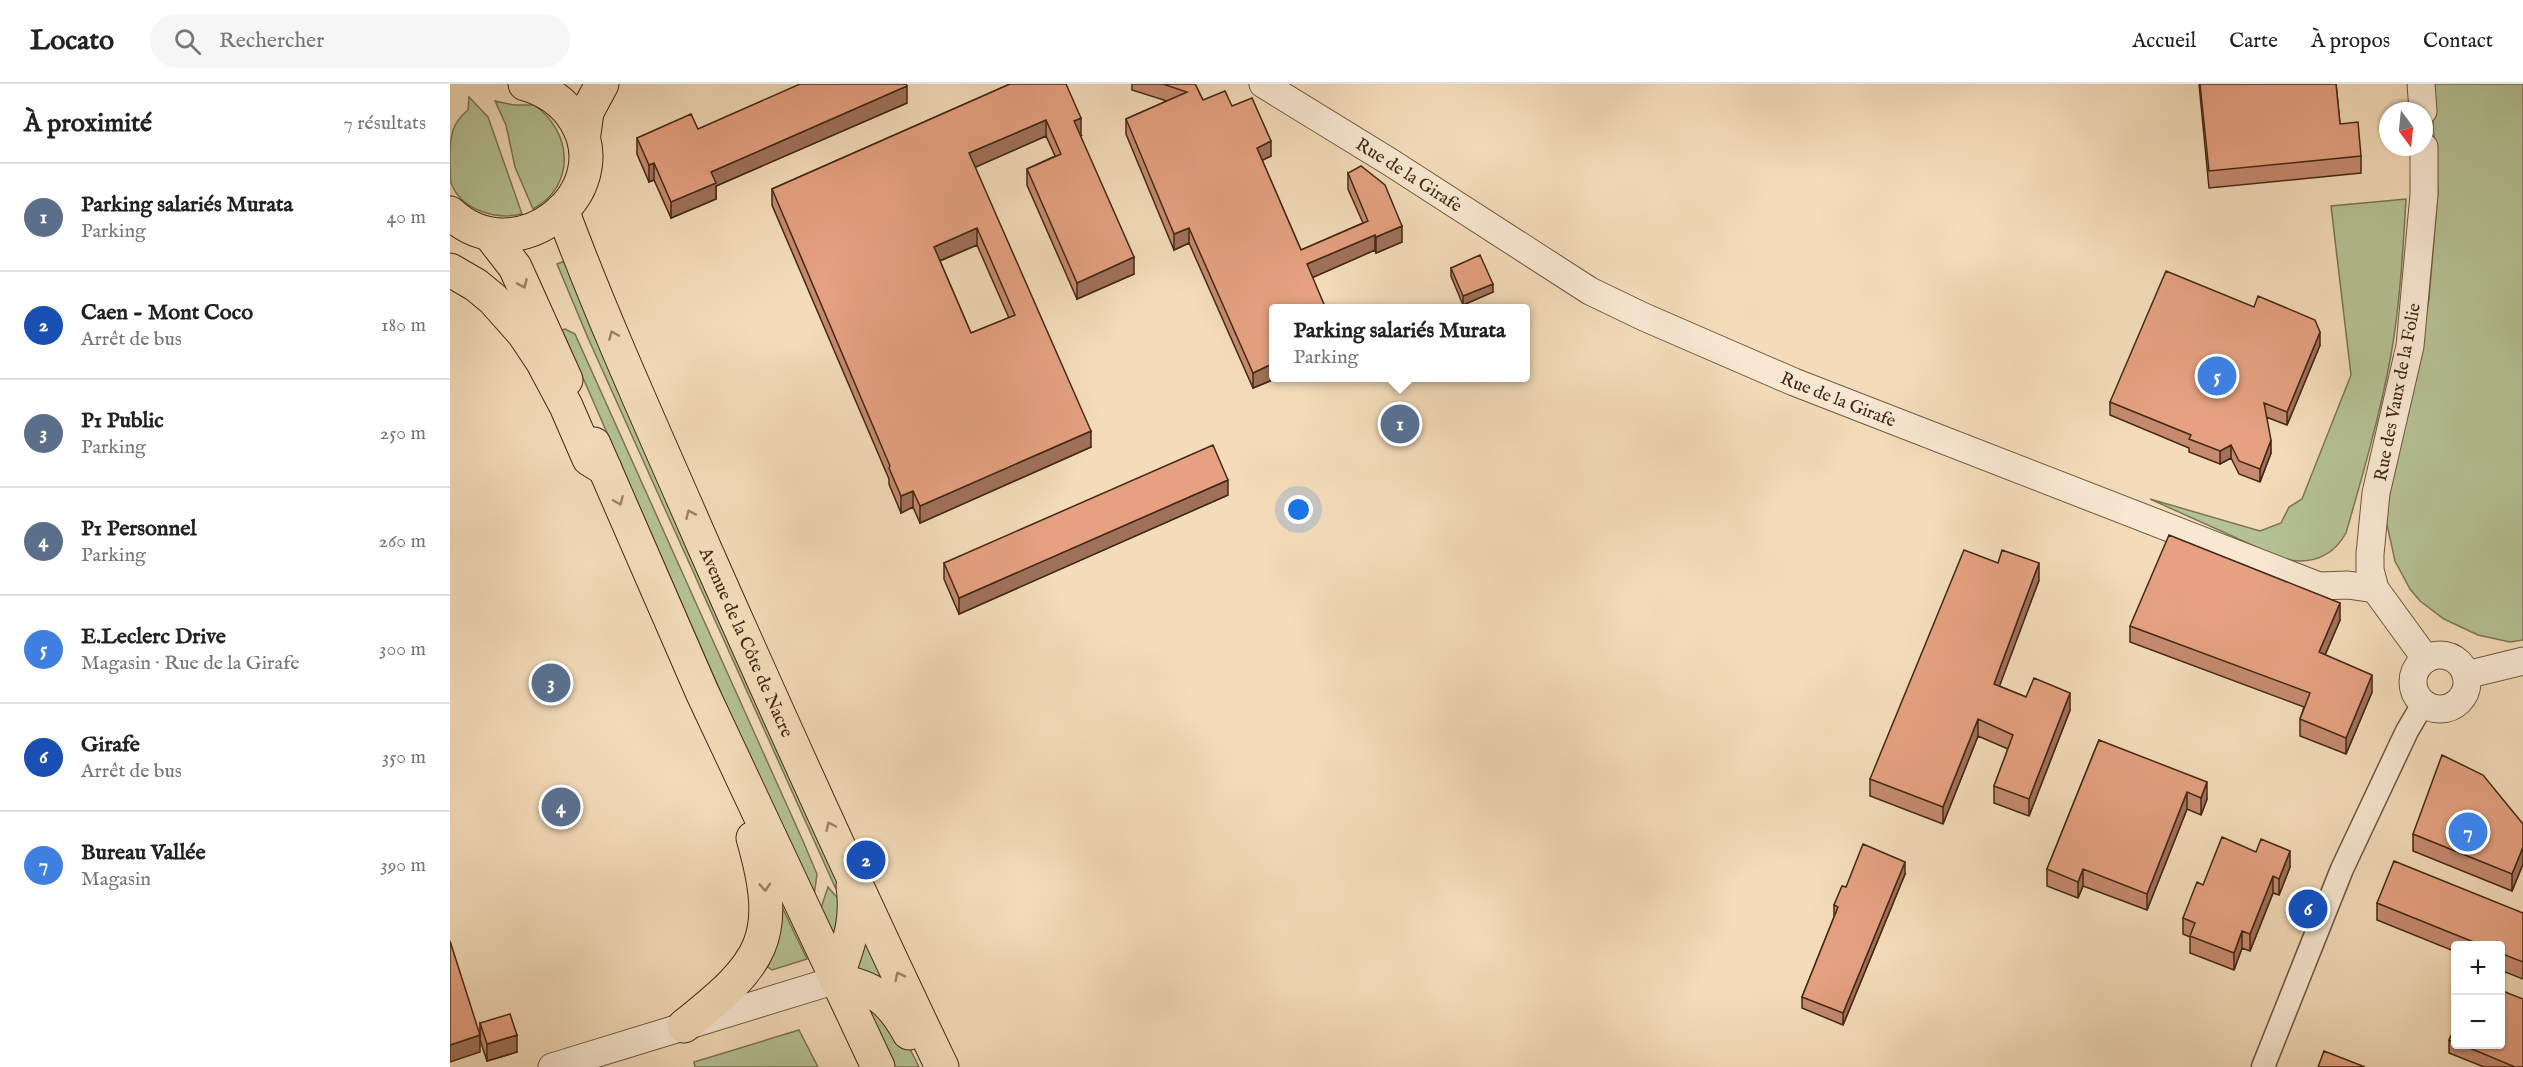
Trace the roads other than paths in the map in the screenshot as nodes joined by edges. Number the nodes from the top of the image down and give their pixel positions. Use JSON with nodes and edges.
{"nodes":[{"id":1,"x":525,"y":84,"type":"edge"},
{"id":2,"x":602,"y":84,"type":"edge"},
{"id":3,"x":1263,"y":84,"type":"edge"},
{"id":4,"x":2421,"y":84,"type":"edge"},
{"id":5,"x":2422,"y":102,"type":"edge"},
{"id":6,"x":584,"y":134,"type":"junction"},
{"id":7,"x":2424,"y":156,"type":"edge"},
{"id":8,"x":450,"y":213,"type":"edge"},
{"id":9,"x":544,"y":222,"type":"junction"},
{"id":10,"x":491,"y":236,"type":"junction"},
{"id":11,"x":450,"y":270,"type":"edge"},
{"id":12,"x":605,"y":469,"type":"junction"},
{"id":13,"x":2375,"y":589,"type":"junction"},
{"id":14,"x":2427,"y":658,"type":"junction"},
{"id":15,"x":2523,"y":661,"type":"edge"},
{"id":16,"x":2466,"y":675,"type":"junction"},
{"id":17,"x":702,"y":692,"type":"junction"},
{"id":18,"x":2423,"y":704,"type":"junction"},
{"id":19,"x":853,"y":880,"type":"junction"},
{"id":20,"x":836,"y":980,"type":"junction"},
{"id":21,"x":684,"y":1026,"type":"junction"},
{"id":22,"x":552,"y":1067,"type":"edge"},
{"id":23,"x":878,"y":1067,"type":"edge"},
{"id":24,"x":926,"y":1067,"type":"edge"},
{"id":25,"x":942,"y":1067,"type":"edge"},
{"id":26,"x":2263,"y":1067,"type":"edge"}],
"edges":[{"from":1,"to":6,"type":"main road"},
{"from":2,"to":6,"type":"main road"},
{"from":3,"to":13,"type":"street","name":"Rue de la Girafe"},
{"from":4,"to":5,"type":"street"},
{"from":6,"to":9,"type":"main road"},
{"from":7,"to":13,"type":"street","name":"Rue des Vaux de la Folie"},
{"from":8,"to":10,"type":"main road"},
{"from":9,"to":10,"type":"main road"},
{"from":19,"to":9,"type":"main road","name":"Avenue de la Côte de Nacre","one_way":true},
{"from":10,"to":12,"type":"main road","one_way":true},
{"from":11,"to":12,"type":"main road"},
{"from":12,"to":17,"type":"main road","one_way":true},
{"from":13,"to":14,"type":"street"},
{"from":14,"to":16,"type":"street"},
{"from":14,"to":18,"type":"street"},
{"from":15,"to":16,"type":"street"},
{"from":16,"to":18,"type":"street"},
{"from":17,"to":20,"type":"main road"},
{"from":17,"to":21,"type":"main road","one_way":true},
{"from":18,"to":26,"type":"street"},
{"from":19,"to":20,"type":"main road"},
{"from":25,"to":19,"type":"main road","name":"Avenue de la Côte de Nacre","one_way":true},
{"from":20,"to":21,"type":"street"},
{"from":20,"to":23,"type":"main road"},
{"from":20,"to":24,"type":"main road"},
{"from":21,"to":22,"type":"street"}]}
